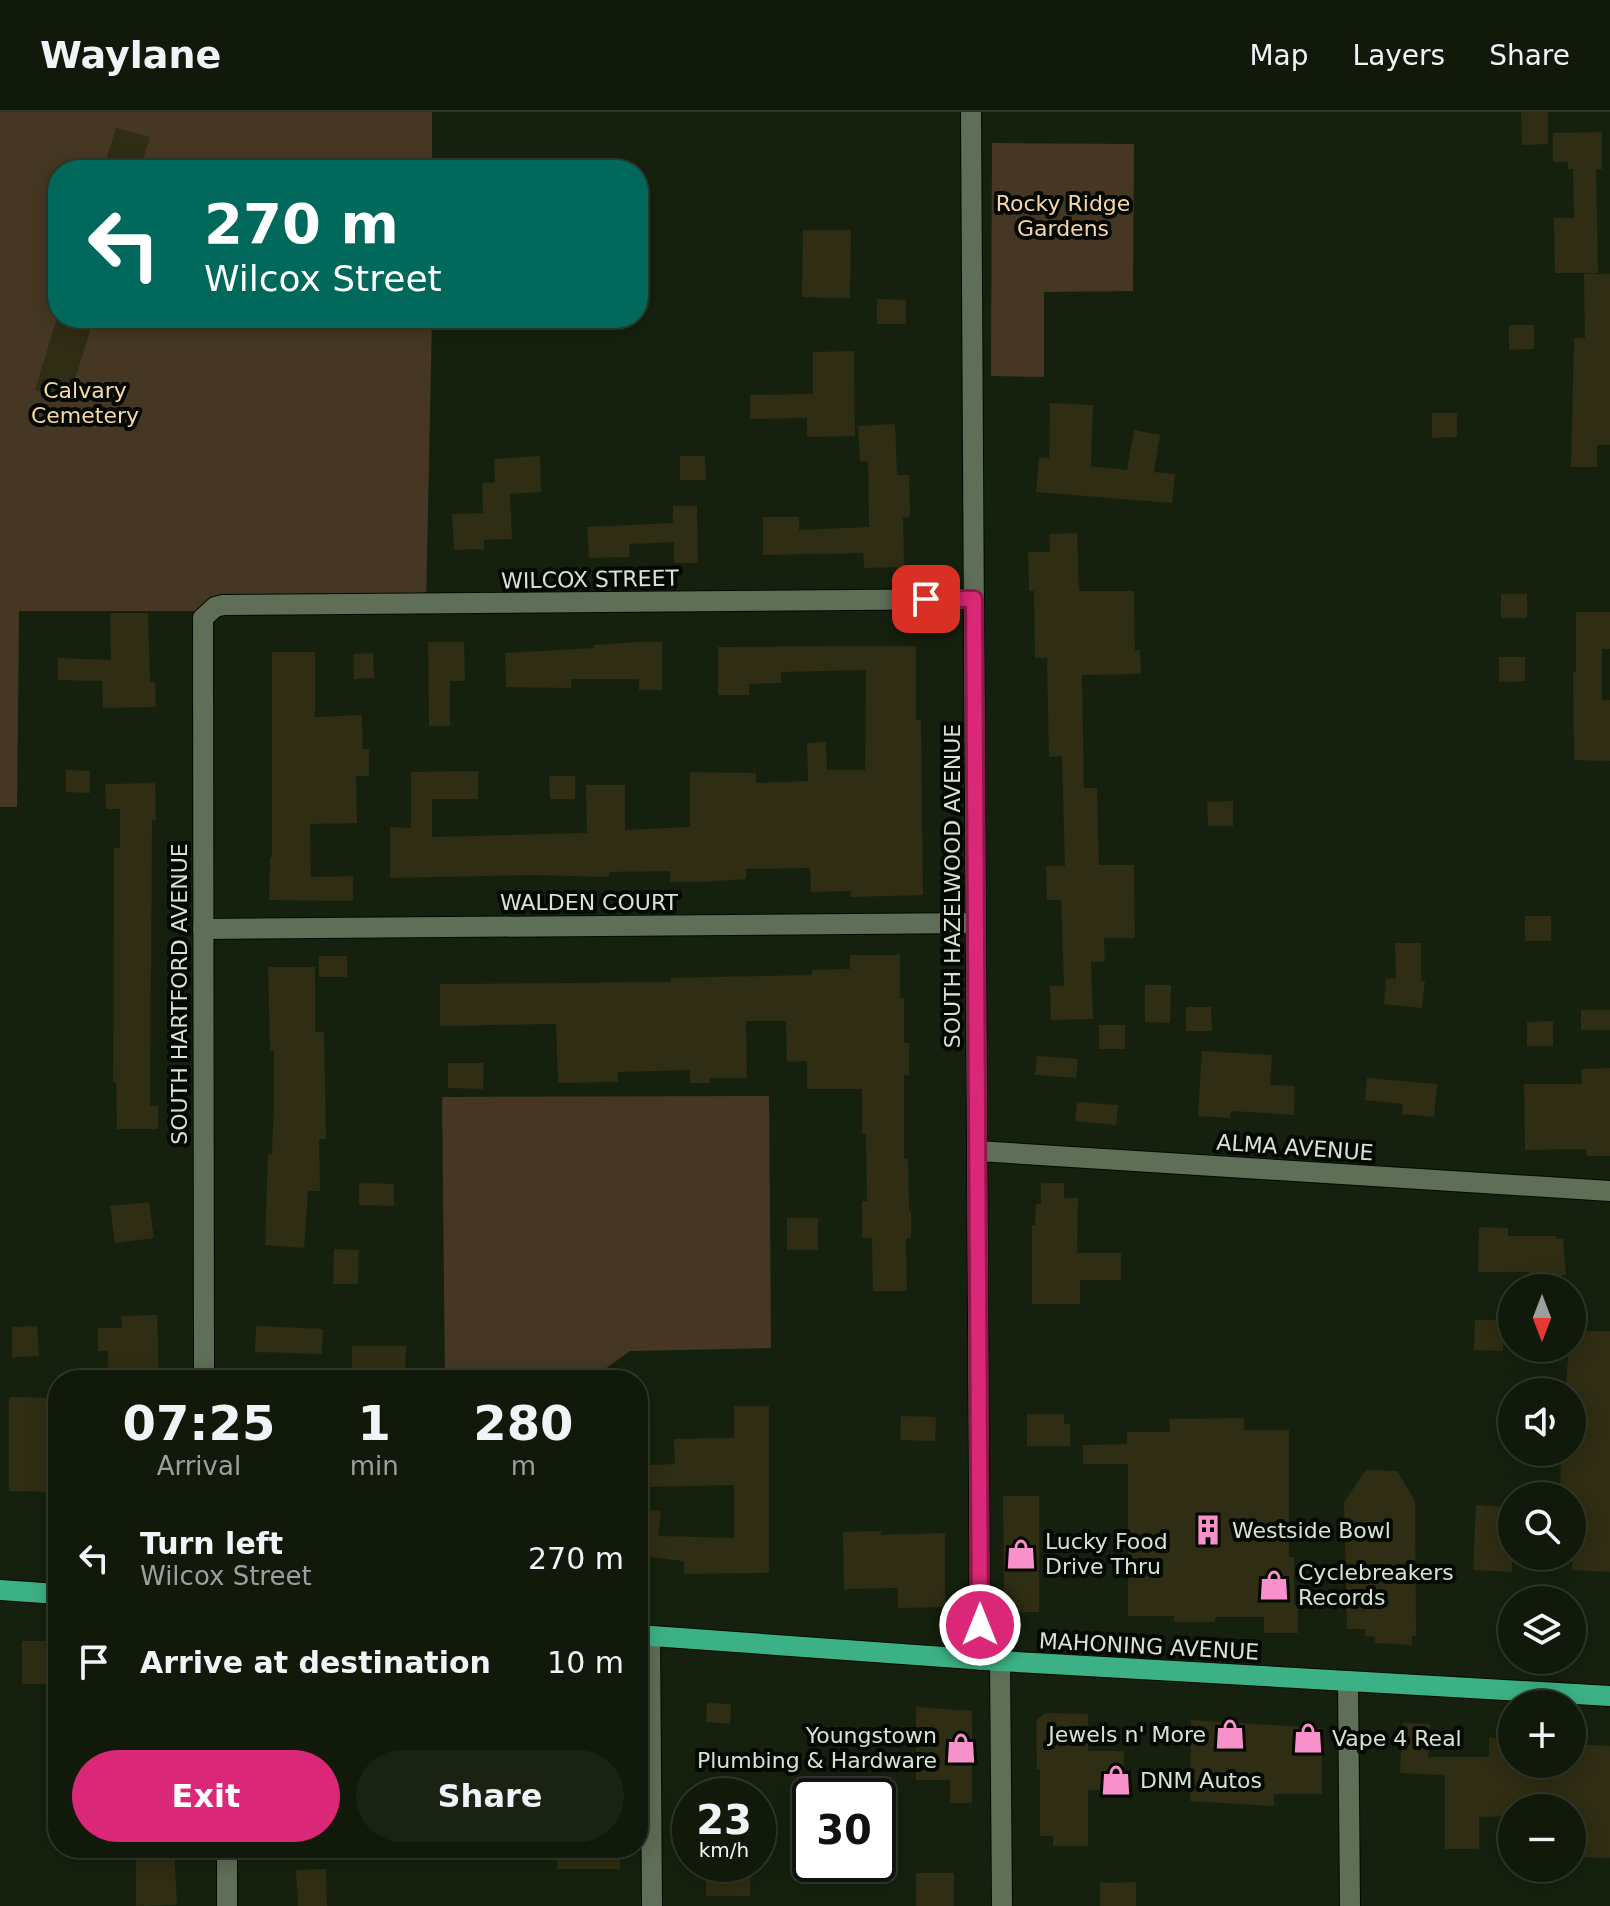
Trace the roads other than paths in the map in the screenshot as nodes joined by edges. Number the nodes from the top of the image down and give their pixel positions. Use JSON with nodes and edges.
{"nodes":[{"id":1,"x":971,"y":112,"type":"edge"},
{"id":2,"x":974,"y":599,"type":"junction"},
{"id":3,"x":209,"y":611,"type":"joint"},
{"id":4,"x":976,"y":923,"type":"junction"},
{"id":5,"x":203,"y":929,"type":"junction"},
{"id":6,"x":977,"y":1151,"type":"junction"},
{"id":7,"x":1610,"y":1191,"type":"edge"},
{"id":8,"x":204,"y":1370,"type":"edge"},
{"id":9,"x":0,"y":1590,"type":"edge"},
{"id":10,"x":48,"y":1593,"type":"edge"},
{"id":11,"x":648,"y":1636,"type":"edge"},
{"id":12,"x":990,"y":1660,"type":"junction"},
{"id":13,"x":1348,"y":1682,"type":"junction"},
{"id":14,"x":1610,"y":1696,"type":"edge"},
{"id":15,"x":648,"y":1771,"type":"edge"},
{"id":16,"x":227,"y":1858,"type":"edge"},
{"id":17,"x":227,"y":1906,"type":"edge"},
{"id":18,"x":652,"y":1906,"type":"edge"},
{"id":19,"x":1002,"y":1906,"type":"edge"},
{"id":20,"x":1350,"y":1906,"type":"edge"}],
"edges":[{"from":1,"to":2,"type":"street","name":"SOUTH HAZELWOOD AVENUE"},
{"from":2,"to":3,"type":"street","name":"WILCOX STREET"},
{"from":2,"to":4,"type":"street","name":"SOUTH HAZELWOOD AVENUE"},
{"from":3,"to":5,"type":"street","name":"SOUTH HARTFORD AVENUE"},
{"from":4,"to":5,"type":"street","name":"WALDEN COURT"},
{"from":4,"to":6,"type":"street","name":"SOUTH HAZELWOOD AVENUE"},
{"from":5,"to":8,"type":"street","name":"SOUTH HARTFORD AVENUE"},
{"from":6,"to":7,"type":"street","name":"ALMA AVENUE"},
{"from":6,"to":12,"type":"street","name":"SOUTH HAZELWOOD AVENUE"},
{"from":9,"to":10,"type":"main road"},
{"from":11,"to":12,"type":"main road","name":"MAHONING AVENUE"},
{"from":12,"to":13,"type":"main road","name":"MAHONING AVENUE"},
{"from":12,"to":19,"type":"street","name":"SOUTH HAZELWOOD AVENUE"},
{"from":13,"to":14,"type":"main road","name":"MAHONING AVENUE"},
{"from":13,"to":20,"type":"street"},
{"from":15,"to":18,"type":"street"},
{"from":16,"to":17,"type":"street"}]}
